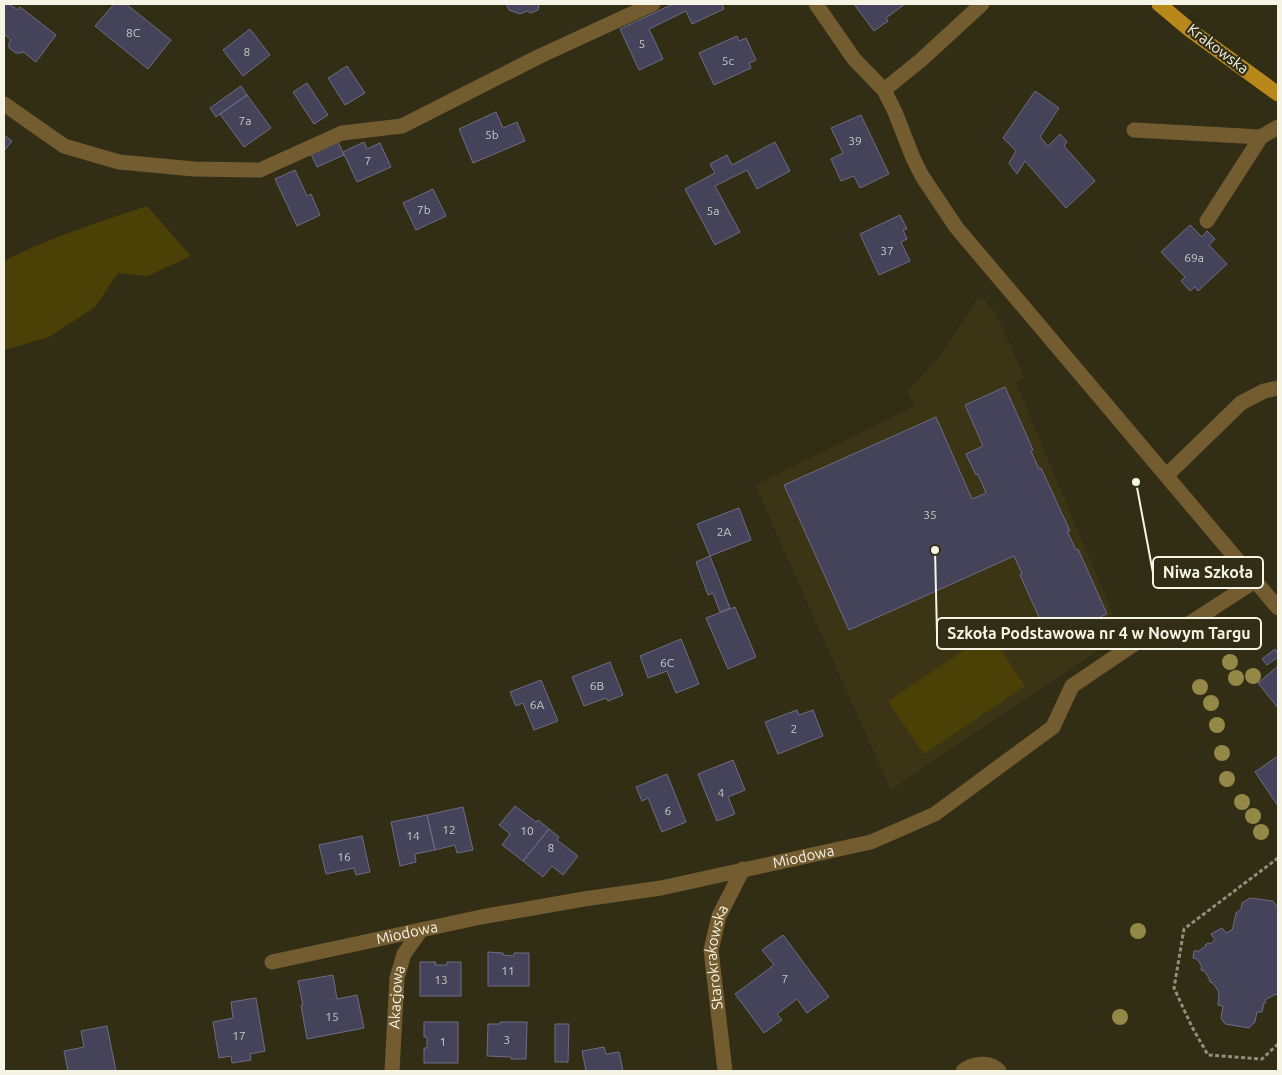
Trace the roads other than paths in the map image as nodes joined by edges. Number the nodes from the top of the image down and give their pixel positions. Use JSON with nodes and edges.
{"nodes":[{"id":1,"x":653,"y":4,"type":"edge"},
{"id":2,"x":816,"y":4,"type":"edge"},
{"id":3,"x":982,"y":4,"type":"edge"},
{"id":4,"x":1159,"y":4,"type":"edge"},
{"id":5,"x":884,"y":90,"type":"junction"},
{"id":6,"x":1278,"y":94,"type":"edge"},
{"id":7,"x":4,"y":104,"type":"edge"},
{"id":8,"x":1278,"y":127,"type":"edge"},
{"id":9,"x":1134,"y":130,"type":"dead end"},
{"id":10,"x":1261,"y":137,"type":"junction"},
{"id":11,"x":1207,"y":221,"type":"dead end"},
{"id":12,"x":1278,"y":388,"type":"edge"},
{"id":13,"x":1166,"y":475,"type":"junction"},
{"id":14,"x":1255,"y":581,"type":"junction"},
{"id":15,"x":1278,"y":608,"type":"edge"},
{"id":16,"x":743,"y":869,"type":"junction"},
{"id":17,"x":421,"y":930,"type":"junction"},
{"id":18,"x":272,"y":962,"type":"dead end"},
{"id":19,"x":723,"y":1050,"type":"junction"},
{"id":20,"x":392,"y":1071,"type":"edge"},
{"id":21,"x":715,"y":1071,"type":"edge"},
{"id":22,"x":725,"y":1071,"type":"edge"},
{"id":23,"x":963,"y":1071,"type":"edge"},
{"id":24,"x":999,"y":1071,"type":"edge"}],
"edges":[{"from":1,"to":7,"type":"street"},
{"from":2,"to":5,"type":"street"},
{"from":3,"to":5,"type":"street"},
{"from":4,"to":6,"type":"main road","name":"Krakowska"},
{"from":5,"to":13,"type":"street"},
{"from":8,"to":10,"type":"street"},
{"from":9,"to":10,"type":"street"},
{"from":10,"to":11,"type":"street"},
{"from":12,"to":13,"type":"street"},
{"from":13,"to":14,"type":"street"},
{"from":14,"to":15,"type":"street"},
{"from":14,"to":16,"type":"street","name":"Miodowa"},
{"from":16,"to":17,"type":"street","name":"Miodowa"},
{"from":16,"to":19,"type":"street","name":"Starokrakowska"},
{"from":17,"to":18,"type":"street","name":"Miodowa"},
{"from":17,"to":20,"type":"street","name":"Akacjowa"},
{"from":19,"to":21,"type":"street","name":"Starokrakowska"},
{"from":19,"to":22,"type":"street","name":"Starokrakowska"},
{"from":23,"to":24,"type":"street"}]}
